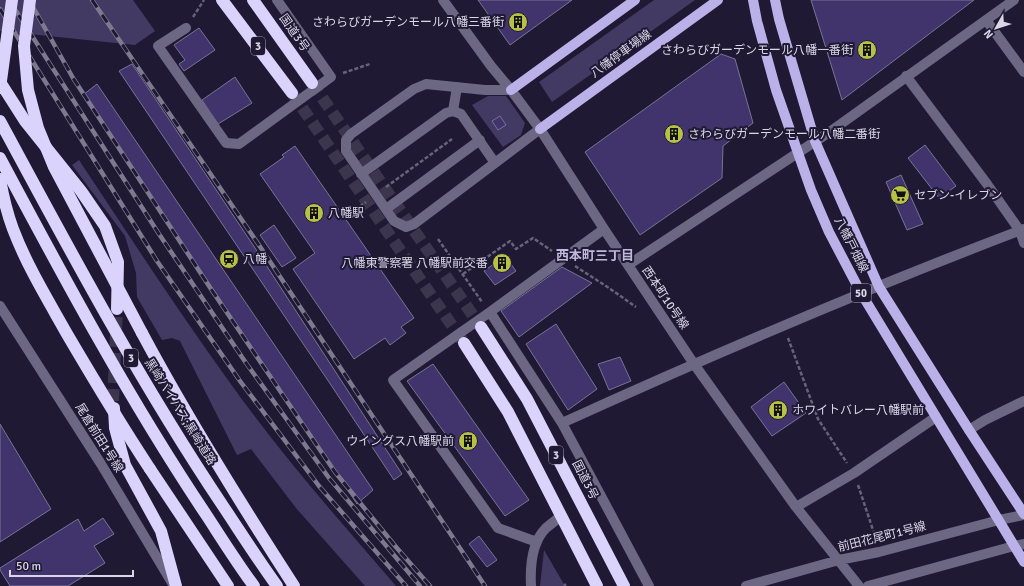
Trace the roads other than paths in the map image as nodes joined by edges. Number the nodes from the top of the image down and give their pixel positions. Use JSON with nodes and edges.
{"nodes":[{"id":1,"x":12,"y":0,"type":"edge"},
{"id":2,"x":30,"y":0,"type":"edge"},
{"id":3,"x":222,"y":0,"type":"edge"},
{"id":4,"x":254,"y":0,"type":"edge"},
{"id":5,"x":277,"y":0,"type":"edge"},
{"id":6,"x":443,"y":0,"type":"edge"},
{"id":7,"x":635,"y":0,"type":"edge"},
{"id":8,"x":718,"y":0,"type":"edge"},
{"id":9,"x":753,"y":0,"type":"edge"},
{"id":10,"x":775,"y":0,"type":"edge"},
{"id":11,"x":1014,"y":0,"type":"edge"},
{"id":12,"x":986,"y":20,"type":"junction"},
{"id":13,"x":186,"y":28,"type":"road end"},
{"id":14,"x":1024,"y":72,"type":"edge"},
{"id":15,"x":906,"y":76,"type":"junction"},
{"id":16,"x":0,"y":82,"type":"edge"},
{"id":17,"x":312,"y":83,"type":"tunnel mouth"},
{"id":18,"x":0,"y":88,"type":"edge"},
{"id":19,"x":457,"y":88,"type":"junction"},
{"id":20,"x":511,"y":90,"type":"junction"},
{"id":21,"x":292,"y":93,"type":"tunnel mouth"},
{"id":22,"x":453,"y":111,"type":"junction"},
{"id":23,"x":0,"y":121,"type":"edge"},
{"id":24,"x":540,"y":129,"type":"junction"},
{"id":25,"x":480,"y":140,"type":"junction"},
{"id":26,"x":815,"y":141,"type":"junction"},
{"id":27,"x":798,"y":153,"type":"junction"},
{"id":28,"x":0,"y":158,"type":"edge"},
{"id":29,"x":495,"y":163,"type":"junction"},
{"id":30,"x":361,"y":174,"type":"junction"},
{"id":31,"x":0,"y":179,"type":"edge"},
{"id":32,"x":386,"y":209,"type":"junction"},
{"id":33,"x":604,"y":229,"type":"junction"},
{"id":34,"x":1022,"y":230,"type":"edge"},
{"id":35,"x":1024,"y":243,"type":"edge"},
{"id":36,"x":628,"y":265,"type":"junction"},
{"id":37,"x":879,"y":287,"type":"junction"},
{"id":38,"x":861,"y":293,"type":"junction"},
{"id":39,"x":0,"y":306,"type":"edge"},
{"id":40,"x":118,"y":309,"type":"tunnel mouth"},
{"id":41,"x":490,"y":312,"type":"junction"},
{"id":42,"x":481,"y":327,"type":"tunnel mouth"},
{"id":43,"x":464,"y":344,"type":"tunnel mouth"},
{"id":44,"x":694,"y":364,"type":"junction"},
{"id":45,"x":113,"y":401,"type":"tunnel mouth"},
{"id":46,"x":1024,"y":401,"type":"edge"},
{"id":47,"x":936,"y":417,"type":"junction"},
{"id":48,"x":562,"y":423,"type":"junction"},
{"id":49,"x":969,"y":430,"type":"junction"},
{"id":50,"x":796,"y":507,"type":"junction"},
{"id":51,"x":1024,"y":515,"type":"edge"},
{"id":52,"x":561,"y":516,"type":"junction"},
{"id":53,"x":999,"y":520,"type":"junction"},
{"id":54,"x":537,"y":542,"type":"junction"},
{"id":55,"x":1019,"y":545,"type":"edge"},
{"id":56,"x":839,"y":560,"type":"junction"},
{"id":57,"x":1024,"y":562,"type":"edge"},
{"id":58,"x":175,"y":586,"type":"edge"},
{"id":59,"x":228,"y":586,"type":"edge"},
{"id":60,"x":254,"y":586,"type":"edge"},
{"id":61,"x":277,"y":586,"type":"edge"},
{"id":62,"x":294,"y":586,"type":"edge"},
{"id":63,"x":531,"y":586,"type":"edge"},
{"id":64,"x":597,"y":586,"type":"edge"},
{"id":65,"x":624,"y":586,"type":"edge"},
{"id":66,"x":649,"y":586,"type":"edge"},
{"id":67,"x":746,"y":586,"type":"edge"},
{"id":68,"x":859,"y":586,"type":"edge"},
{"id":69,"x":868,"y":586,"type":"edge"}],
"edges":[{"from":1,"to":18,"type":"highway","bridge":true},
{"from":2,"to":62,"type":"highway","bridge":true},
{"from":3,"to":21,"type":"highway","number":"3"},
{"from":4,"to":17,"type":"highway","name":"国道3号","number":"3"},
{"from":5,"to":13,"type":"street"},
{"from":6,"to":20,"type":"street","name":"西本町10号線"},
{"from":7,"to":20,"type":"main road"},
{"from":8,"to":24,"type":"main road","name":"八幡停車場線"},
{"from":9,"to":27,"type":"main road","name":"八幡戸畑線","number":"50"},
{"from":10,"to":26,"type":"main road","name":"八幡戸畑線","number":"50"},
{"from":11,"to":12,"type":"street"},
{"from":12,"to":14,"type":"street"},
{"from":12,"to":15,"type":"street"},
{"from":15,"to":26,"type":"street"},
{"from":15,"to":34,"type":"street"},
{"from":16,"to":40,"type":"highway"},
{"from":19,"to":20,"type":"street"},
{"from":19,"to":22,"type":"street"},
{"from":19,"to":30,"type":"street"},
{"from":20,"to":24,"type":"street","name":"西本町10号線"},
{"from":22,"to":25,"type":"street"},
{"from":22,"to":30,"type":"street"},
{"from":23,"to":61,"type":"highway","name":"黒崎バイパス;黒崎道路","number":"3"},
{"from":24,"to":29,"type":"street"},
{"from":24,"to":33,"type":"street","name":"西本町10号線"},
{"from":25,"to":29,"type":"street"},
{"from":25,"to":32,"type":"street"},
{"from":26,"to":27,"type":"street"},
{"from":26,"to":37,"type":"main road","name":"八幡戸畑線","number":"50"},
{"from":27,"to":36,"type":"street"},
{"from":27,"to":38,"type":"main road","name":"八幡戸畑線","number":"50"},
{"from":28,"to":60,"type":"highway","number":"3"},
{"from":29,"to":32,"type":"street"},
{"from":30,"to":32,"type":"street"},
{"from":31,"to":59,"type":"highway","bridge":true},
{"from":33,"to":36,"type":"street","name":"西本町10号線"},
{"from":33,"to":41,"type":"street"},
{"from":34,"to":35,"type":"street"},
{"from":34,"to":37,"type":"street"},
{"from":36,"to":44,"type":"street","name":"西本町10号線"},
{"from":37,"to":38,"type":"street"},
{"from":37,"to":49,"type":"main road","name":"八幡戸畑線","number":"50"},
{"from":38,"to":44,"type":"street"},
{"from":38,"to":47,"type":"main road","name":"八幡戸畑線","number":"50"},
{"from":39,"to":58,"type":"street","name":"尾倉前田1号線"},
{"from":41,"to":48,"type":"street"},
{"from":41,"to":54,"type":"street"},
{"from":42,"to":65,"type":"highway","name":"国道3号","number":"3"},
{"from":43,"to":52,"type":"highway","number":"3"},
{"from":44,"to":48,"type":"street"},
{"from":44,"to":50,"type":"street","name":"西本町10号線"},
{"from":45,"to":58,"type":"highway"},
{"from":46,"to":49,"type":"street"},
{"from":47,"to":50,"type":"street"},
{"from":47,"to":53,"type":"main road","name":"八幡戸畑線","number":"50"},
{"from":48,"to":66,"type":"street"},
{"from":49,"to":51,"type":"main road","name":"八幡戸畑線","number":"50"},
{"from":50,"to":56,"type":"street","name":"西本町10号線"},
{"from":51,"to":53,"type":"street","name":"前田花尾町1号線"},
{"from":52,"to":54,"type":"street"},
{"from":52,"to":64,"type":"highway","number":"3"},
{"from":53,"to":55,"type":"main road","name":"八幡戸畑線","number":"50"},
{"from":53,"to":56,"type":"street","name":"前田花尾町1号線"},
{"from":54,"to":63,"type":"street"},
{"from":55,"to":57,"type":"main road","name":"八幡戸畑線","number":"50"},
{"from":55,"to":69,"type":"street"},
{"from":56,"to":67,"type":"street","name":"前田花尾町1号線"},
{"from":56,"to":68,"type":"street","name":"西本町10号線"}]}
